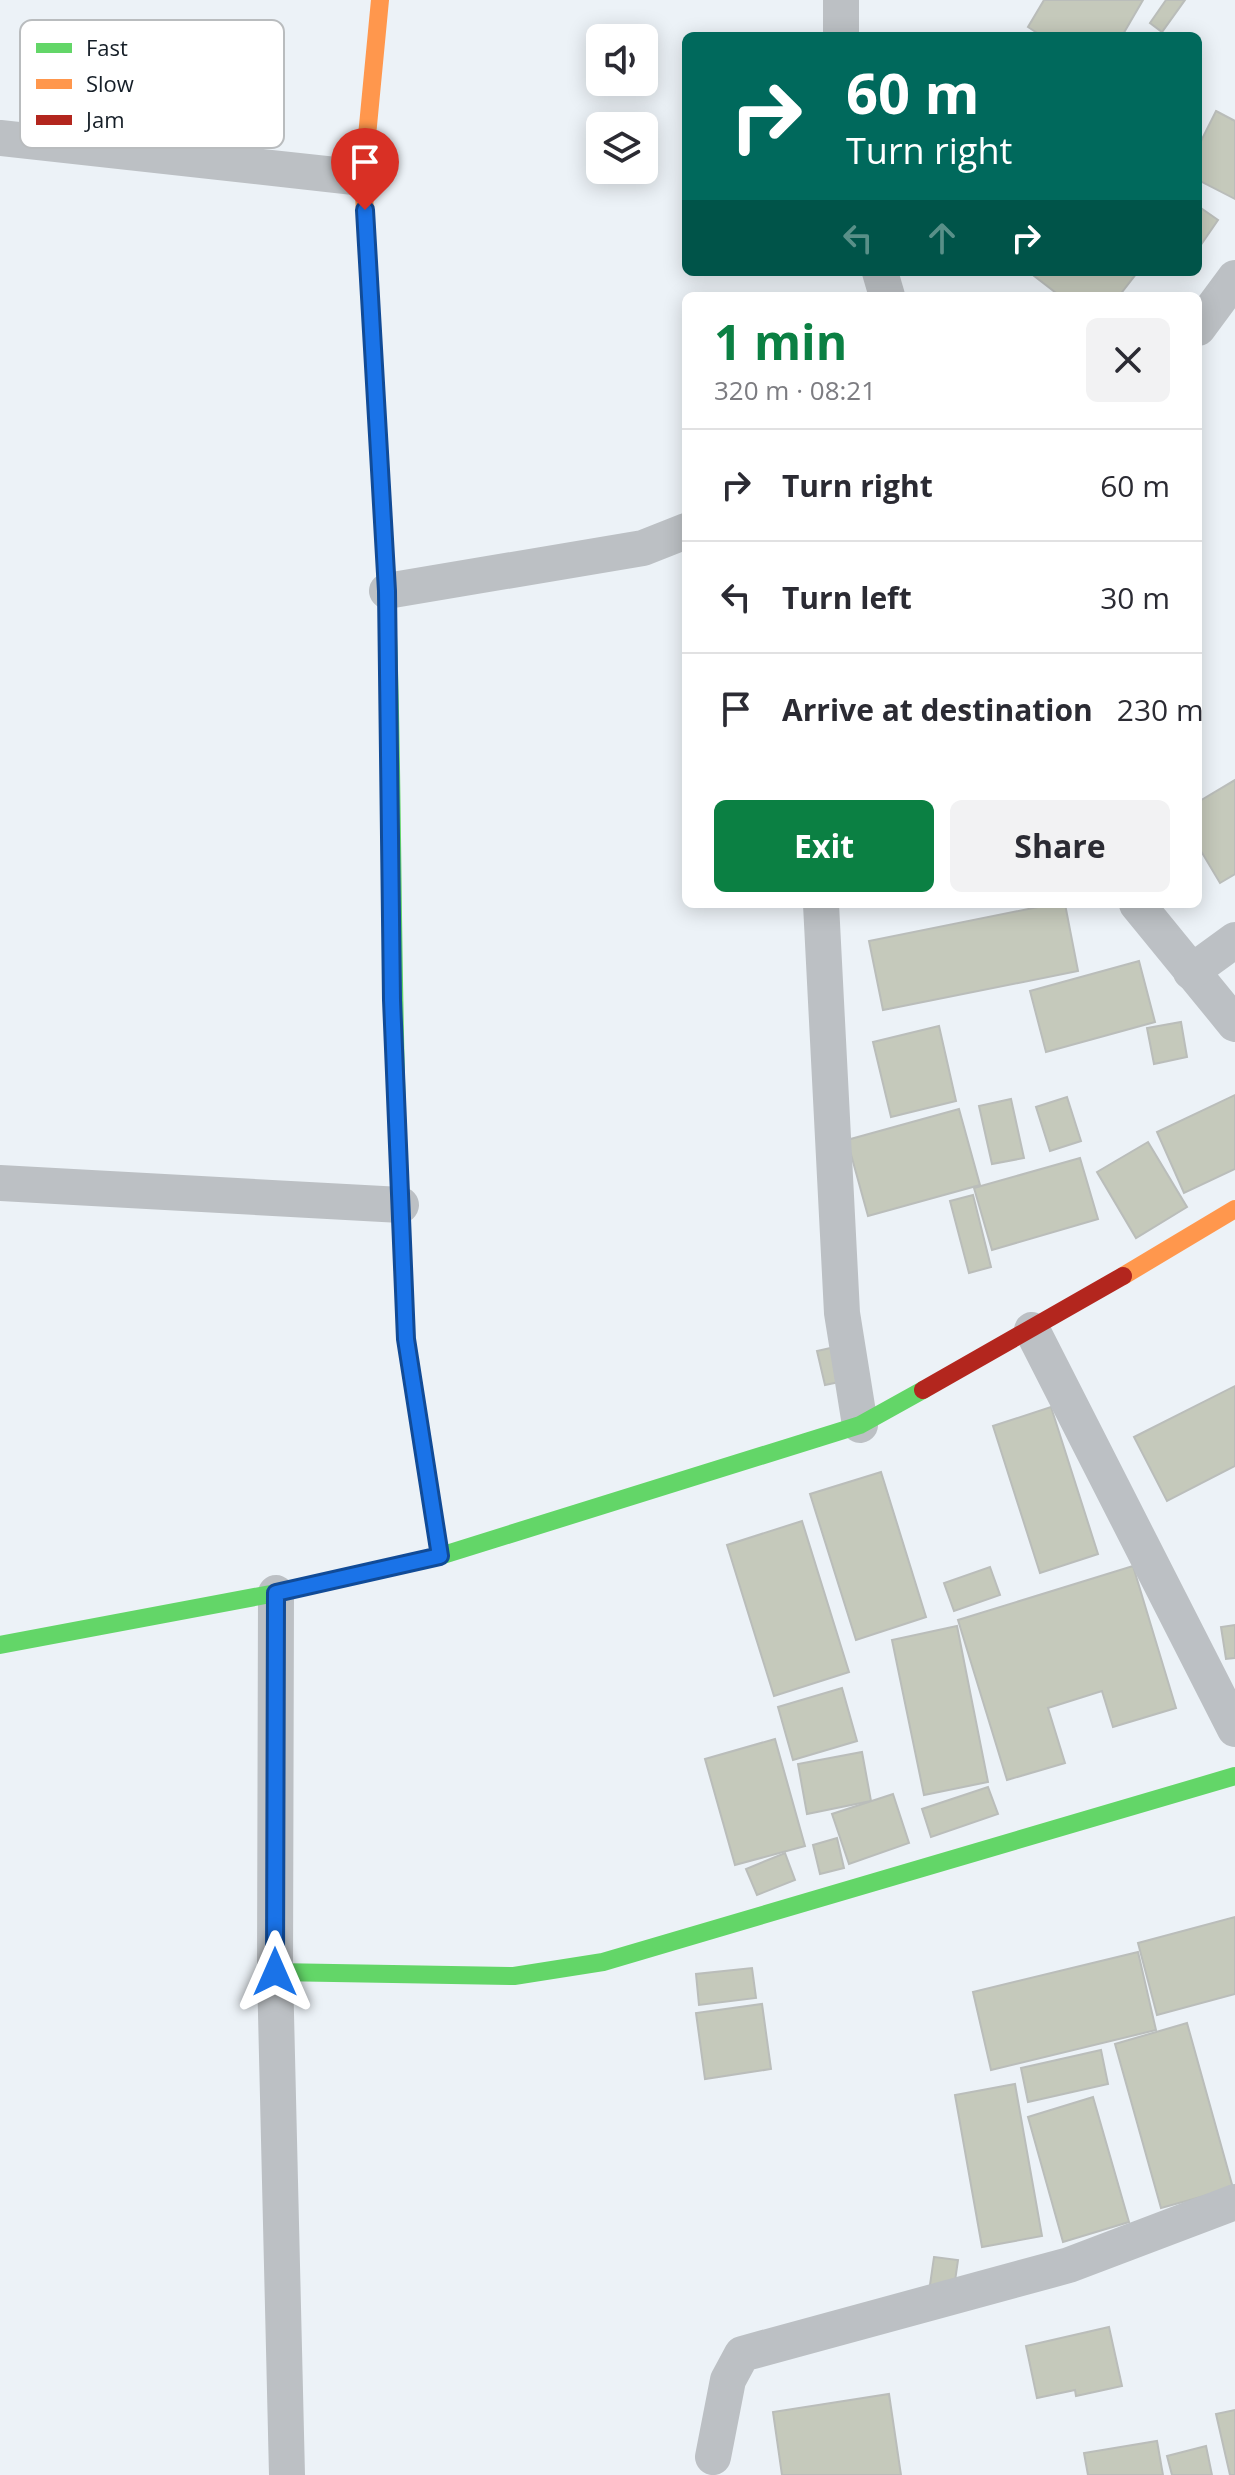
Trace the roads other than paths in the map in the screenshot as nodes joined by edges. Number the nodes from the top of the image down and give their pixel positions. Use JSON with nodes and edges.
{"nodes":[{"id":1,"x":380,"y":0,"type":"edge"},
{"id":2,"x":841,"y":0,"type":"edge"},
{"id":3,"x":841,"y":32,"type":"edge"},
{"id":4,"x":0,"y":138,"type":"edge"},
{"id":5,"x":20,"y":140,"type":"edge"},
{"id":6,"x":91,"y":148,"type":"edge"},
{"id":7,"x":363,"y":178,"type":"junction"},
{"id":8,"x":1235,"y":278,"type":"edge"},
{"id":9,"x":1202,"y":323,"type":"edge"},
{"id":10,"x":682,"y":533,"type":"edge"},
{"id":11,"x":387,"y":591,"type":"junction"},
{"id":12,"x":821,"y":908,"type":"edge"},
{"id":13,"x":1140,"y":908,"type":"edge"},
{"id":14,"x":1235,"y":940,"type":"edge"},
{"id":15,"x":1191,"y":972,"type":"junction"},
{"id":16,"x":1235,"y":1024,"type":"edge"},
{"id":17,"x":0,"y":1183,"type":"edge"},
{"id":18,"x":401,"y":1205,"type":"junction"},
{"id":19,"x":1235,"y":1209,"type":"edge"},
{"id":20,"x":1032,"y":1330,"type":"junction"},
{"id":21,"x":860,"y":1425,"type":"junction"},
{"id":22,"x":440,"y":1556,"type":"junction"},
{"id":23,"x":276,"y":1593,"type":"junction"},
{"id":24,"x":0,"y":1645,"type":"edge"},
{"id":25,"x":1235,"y":1729,"type":"edge"},
{"id":26,"x":1235,"y":1776,"type":"edge"},
{"id":27,"x":275,"y":1972,"type":"junction"},
{"id":28,"x":1235,"y":2202,"type":"edge"},
{"id":29,"x":713,"y":2457,"type":"dead end"},
{"id":30,"x":287,"y":2475,"type":"edge"}],
"edges":[{"from":1,"to":7,"type":"street"},
{"from":2,"to":3,"type":"street"},
{"from":4,"to":5,"type":"street"},
{"from":6,"to":7,"type":"street"},
{"from":7,"to":11,"type":"street"},
{"from":8,"to":9,"type":"street"},
{"from":10,"to":11,"type":"street"},
{"from":11,"to":18,"type":"street"},
{"from":12,"to":21,"type":"street"},
{"from":13,"to":15,"type":"street"},
{"from":14,"to":15,"type":"street"},
{"from":15,"to":16,"type":"street"},
{"from":17,"to":18,"type":"street"},
{"from":18,"to":22,"type":"street"},
{"from":19,"to":20,"type":"street"},
{"from":20,"to":21,"type":"street"},
{"from":20,"to":25,"type":"street"},
{"from":21,"to":22,"type":"street"},
{"from":22,"to":23,"type":"street"},
{"from":23,"to":24,"type":"street"},
{"from":23,"to":27,"type":"street"},
{"from":26,"to":27,"type":"street"},
{"from":27,"to":30,"type":"street"},
{"from":28,"to":29,"type":"street"}]}
